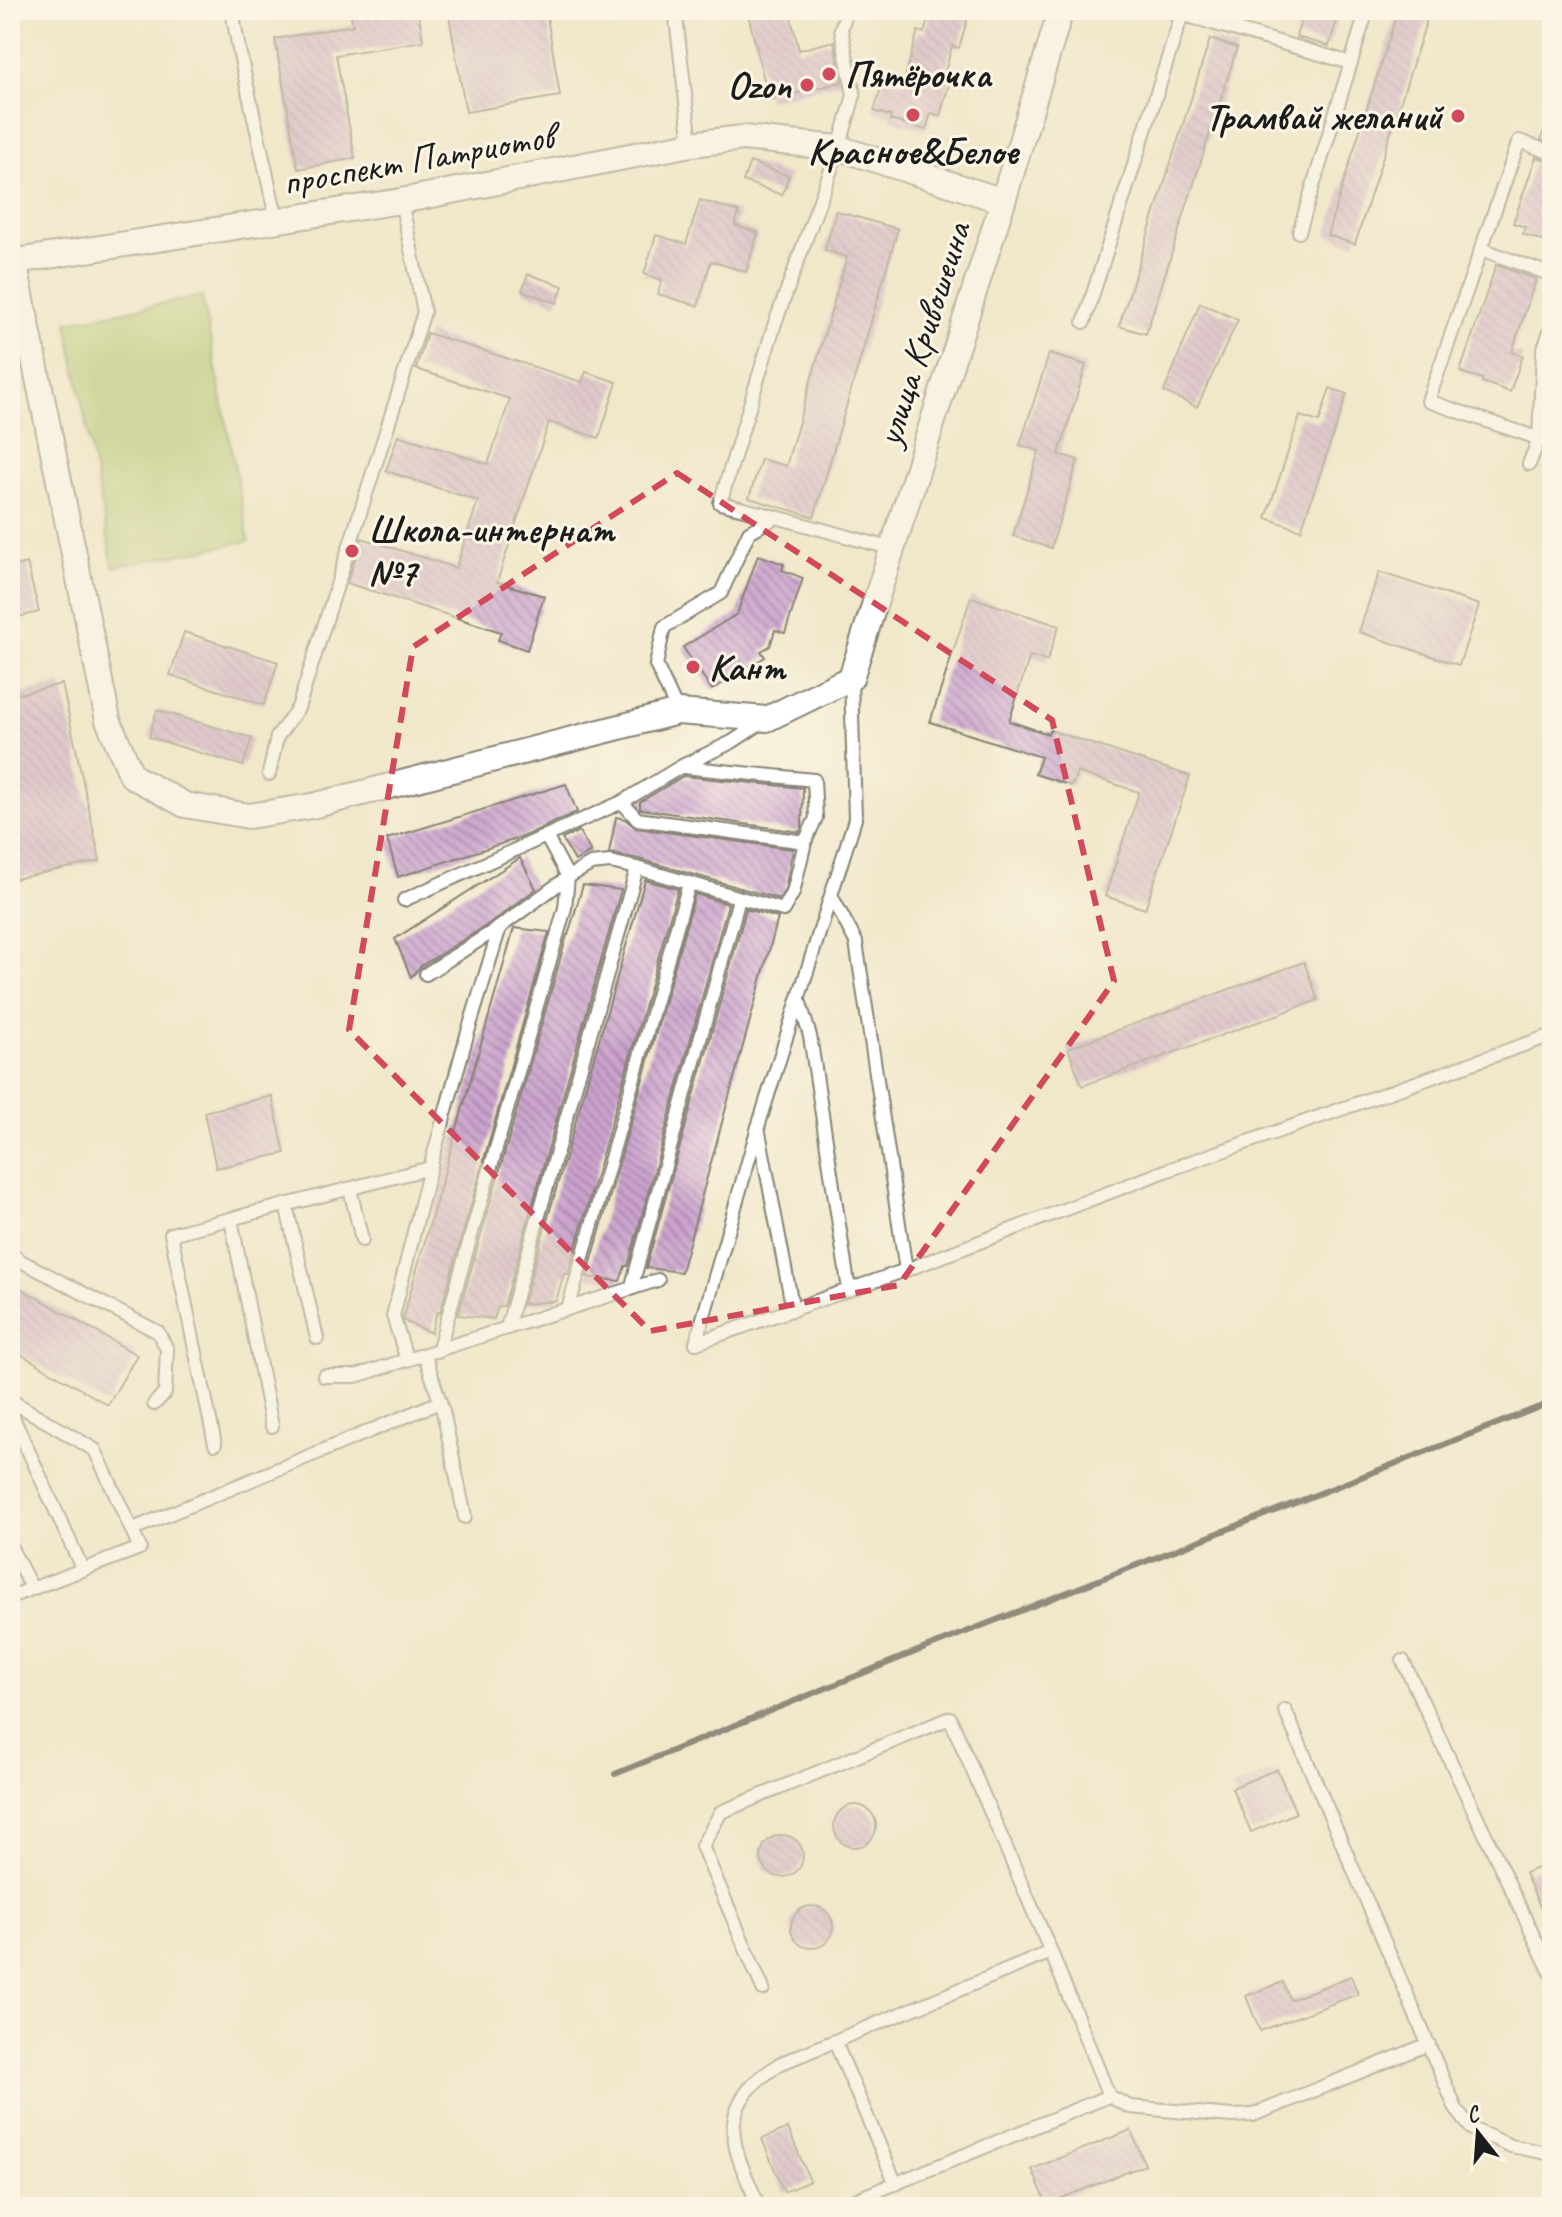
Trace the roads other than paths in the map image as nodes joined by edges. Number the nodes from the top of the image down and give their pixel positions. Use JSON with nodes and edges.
{"nodes":[{"id":1,"x":232,"y":10,"type":"edge"},
{"id":2,"x":675,"y":10,"type":"edge"},
{"id":3,"x":847,"y":10,"type":"edge"},
{"id":4,"x":1061,"y":10,"type":"edge"},
{"id":5,"x":1167,"y":10,"type":"edge"},
{"id":6,"x":1367,"y":10,"type":"edge"},
{"id":7,"x":1182,"y":14,"type":"junction"},
{"id":8,"x":1351,"y":63,"type":"junction"},
{"id":9,"x":691,"y":144,"type":"junction"},
{"id":10,"x":839,"y":148,"type":"junction"},
{"id":11,"x":1552,"y":153,"type":"edge"},
{"id":12,"x":401,"y":201,"type":"junction"},
{"id":13,"x":1003,"y":201,"type":"junction"},
{"id":14,"x":277,"y":221,"type":"junction"},
{"id":15,"x":1299,"y":232,"type":"dead end"},
{"id":16,"x":1481,"y":249,"type":"junction"},
{"id":17,"x":12,"y":262,"type":"edge"},
{"id":18,"x":1552,"y":275,"type":"edge"},
{"id":19,"x":1084,"y":322,"type":"dead end"},
{"id":20,"x":1552,"y":326,"type":"edge"},
{"id":21,"x":1539,"y":439,"type":"junction"},
{"id":22,"x":1552,"y":443,"type":"edge"},
{"id":23,"x":1529,"y":464,"type":"dead end"},
{"id":24,"x":776,"y":517,"type":"junction"},
{"id":25,"x":893,"y":549,"type":"junction"},
{"id":26,"x":851,"y":678,"type":"junction"},
{"id":27,"x":678,"y":712,"type":"junction"},
{"id":28,"x":767,"y":719,"type":"junction"},
{"id":29,"x":682,"y":766,"type":"junction"},
{"id":30,"x":269,"y":774,"type":"dead end"},
{"id":31,"x":622,"y":802,"type":"junction"},
{"id":32,"x":546,"y":836,"type":"junction"},
{"id":33,"x":805,"y":842,"type":"junction"},
{"id":34,"x":637,"y":868,"type":"junction"},
{"id":35,"x":568,"y":877,"type":"junction"},
{"id":36,"x":689,"y":884,"type":"junction"},
{"id":37,"x":832,"y":897,"type":"junction"},
{"id":38,"x":739,"y":899,"type":"junction"},
{"id":39,"x":404,"y":900,"type":"dead end"},
{"id":40,"x":500,"y":927,"type":"junction"},
{"id":41,"x":426,"y":974,"type":"dead end"},
{"id":42,"x":799,"y":1000,"type":"junction"},
{"id":43,"x":1552,"y":1035,"type":"edge"},
{"id":44,"x":758,"y":1127,"type":"junction"},
{"id":45,"x":430,"y":1168,"type":"junction"},
{"id":46,"x":350,"y":1189,"type":"junction"},
{"id":47,"x":286,"y":1205,"type":"junction"},
{"id":48,"x":231,"y":1219,"type":"junction"},
{"id":49,"x":362,"y":1240,"type":"dead end"},
{"id":50,"x":10,"y":1252,"type":"edge"},
{"id":51,"x":906,"y":1270,"type":"junction"},
{"id":52,"x":658,"y":1280,"type":"dead end"},
{"id":53,"x":631,"y":1289,"type":"junction"},
{"id":54,"x":849,"y":1290,"type":"junction"},
{"id":55,"x":568,"y":1309,"type":"junction"},
{"id":56,"x":793,"y":1310,"type":"junction"},
{"id":57,"x":507,"y":1328,"type":"junction"},
{"id":58,"x":317,"y":1338,"type":"dead end"},
{"id":59,"x":431,"y":1353,"type":"junction"},
{"id":60,"x":407,"y":1360,"type":"junction"},
{"id":61,"x":324,"y":1376,"type":"dead end"},
{"id":62,"x":10,"y":1400,"type":"edge"},
{"id":63,"x":440,"y":1402,"type":"junction"},
{"id":64,"x":154,"y":1404,"type":"dead end"},
{"id":65,"x":10,"y":1411,"type":"edge"},
{"id":66,"x":272,"y":1426,"type":"dead end"},
{"id":67,"x":215,"y":1444,"type":"dead end"},
{"id":68,"x":465,"y":1517,"type":"dead end"},
{"id":69,"x":133,"y":1529,"type":"junction"},
{"id":70,"x":10,"y":1546,"type":"edge"},
{"id":71,"x":83,"y":1570,"type":"junction"},
{"id":72,"x":32,"y":1589,"type":"junction"},
{"id":73,"x":10,"y":1597,"type":"edge"},
{"id":74,"x":1403,"y":1661,"type":"dead end"},
{"id":75,"x":1285,"y":1710,"type":"dead end"},
{"id":76,"x":1051,"y":1952,"type":"junction"},
{"id":77,"x":1552,"y":1975,"type":"edge"},
{"id":78,"x":763,"y":1989,"type":"dead end"},
{"id":79,"x":835,"y":2042,"type":"junction"},
{"id":80,"x":1429,"y":2044,"type":"junction"},
{"id":81,"x":1109,"y":2096,"type":"junction"},
{"id":82,"x":1552,"y":2154,"type":"edge"},
{"id":83,"x":896,"y":2184,"type":"junction"},
{"id":84,"x":759,"y":2207,"type":"edge"},
{"id":85,"x":838,"y":2207,"type":"edge"}],
"edges":[{"from":1,"to":14,"type":"lane"},
{"from":2,"to":9,"type":"lane"},
{"from":3,"to":10,"type":"lane"},
{"from":4,"to":13,"type":"street","name":"улица Кривошеина"},
{"from":5,"to":7,"type":"lane"},
{"from":6,"to":8,"type":"lane"},
{"from":7,"to":8,"type":"lane"},
{"from":7,"to":19,"type":"lane"},
{"from":8,"to":15,"type":"lane"},
{"from":9,"to":10,"type":"street","name":"проспект Патриотов"},
{"from":9,"to":12,"type":"street","name":"проспект Патриотов"},
{"from":10,"to":13,"type":"street","name":"проспект Патриотов"},
{"from":10,"to":24,"type":"lane"},
{"from":11,"to":16,"type":"lane"},
{"from":12,"to":14,"type":"street","name":"проспект Патриотов"},
{"from":12,"to":30,"type":"lane"},
{"from":13,"to":25,"type":"street","name":"улица Кривошеина"},
{"from":14,"to":17,"type":"street","name":"проспект Патриотов"},
{"from":16,"to":18,"type":"lane"},
{"from":16,"to":21,"type":"lane"},
{"from":17,"to":27,"type":"street"},
{"from":20,"to":21,"type":"lane"},
{"from":21,"to":22,"type":"lane"},
{"from":21,"to":23,"type":"lane"},
{"from":24,"to":25,"type":"lane"},
{"from":24,"to":27,"type":"lane"},
{"from":25,"to":26,"type":"street","name":"улица Кривошеина"},
{"from":26,"to":28,"type":"street"},
{"from":26,"to":37,"type":"lane"},
{"from":27,"to":28,"type":"street"},
{"from":28,"to":29,"type":"lane"},
{"from":29,"to":31,"type":"lane"},
{"from":29,"to":33,"type":"lane"},
{"from":31,"to":32,"type":"lane"},
{"from":31,"to":33,"type":"lane"},
{"from":32,"to":35,"type":"lane"},
{"from":32,"to":39,"type":"lane"},
{"from":33,"to":38,"type":"lane"},
{"from":34,"to":35,"type":"lane"},
{"from":34,"to":36,"type":"lane"},
{"from":34,"to":57,"type":"lane"},
{"from":35,"to":40,"type":"lane"},
{"from":35,"to":59,"type":"lane"},
{"from":36,"to":38,"type":"lane"},
{"from":36,"to":55,"type":"lane"},
{"from":37,"to":42,"type":"lane"},
{"from":37,"to":51,"type":"lane"},
{"from":38,"to":53,"type":"lane"},
{"from":40,"to":41,"type":"lane"},
{"from":40,"to":45,"type":"lane"},
{"from":42,"to":44,"type":"lane"},
{"from":42,"to":54,"type":"lane"},
{"from":43,"to":51,"type":"lane"},
{"from":44,"to":56,"type":"lane"},
{"from":44,"to":56,"type":"lane"},
{"from":45,"to":46,"type":"lane"},
{"from":45,"to":60,"type":"lane"},
{"from":46,"to":47,"type":"lane"},
{"from":46,"to":49,"type":"lane"},
{"from":47,"to":48,"type":"lane"},
{"from":47,"to":58,"type":"lane"},
{"from":48,"to":66,"type":"lane"},
{"from":48,"to":67,"type":"lane"},
{"from":50,"to":64,"type":"lane"},
{"from":51,"to":54,"type":"lane"},
{"from":52,"to":53,"type":"lane"},
{"from":53,"to":55,"type":"lane"},
{"from":54,"to":56,"type":"lane"},
{"from":55,"to":57,"type":"lane"},
{"from":57,"to":59,"type":"lane"},
{"from":59,"to":60,"type":"lane"},
{"from":59,"to":63,"type":"lane"},
{"from":60,"to":61,"type":"lane"},
{"from":62,"to":69,"type":"lane"},
{"from":63,"to":68,"type":"lane"},
{"from":63,"to":69,"type":"lane"},
{"from":65,"to":71,"type":"lane"},
{"from":69,"to":71,"type":"lane"},
{"from":70,"to":72,"type":"lane"},
{"from":71,"to":72,"type":"lane"},
{"from":72,"to":73,"type":"lane"},
{"from":74,"to":77,"type":"lane"},
{"from":75,"to":80,"type":"lane"},
{"from":76,"to":78,"type":"lane"},
{"from":76,"to":79,"type":"lane"},
{"from":76,"to":81,"type":"lane"},
{"from":79,"to":83,"type":"lane"},
{"from":79,"to":84,"type":"lane"},
{"from":80,"to":81,"type":"lane"},
{"from":80,"to":82,"type":"lane"},
{"from":81,"to":83,"type":"lane"},
{"from":83,"to":85,"type":"lane"}]}
